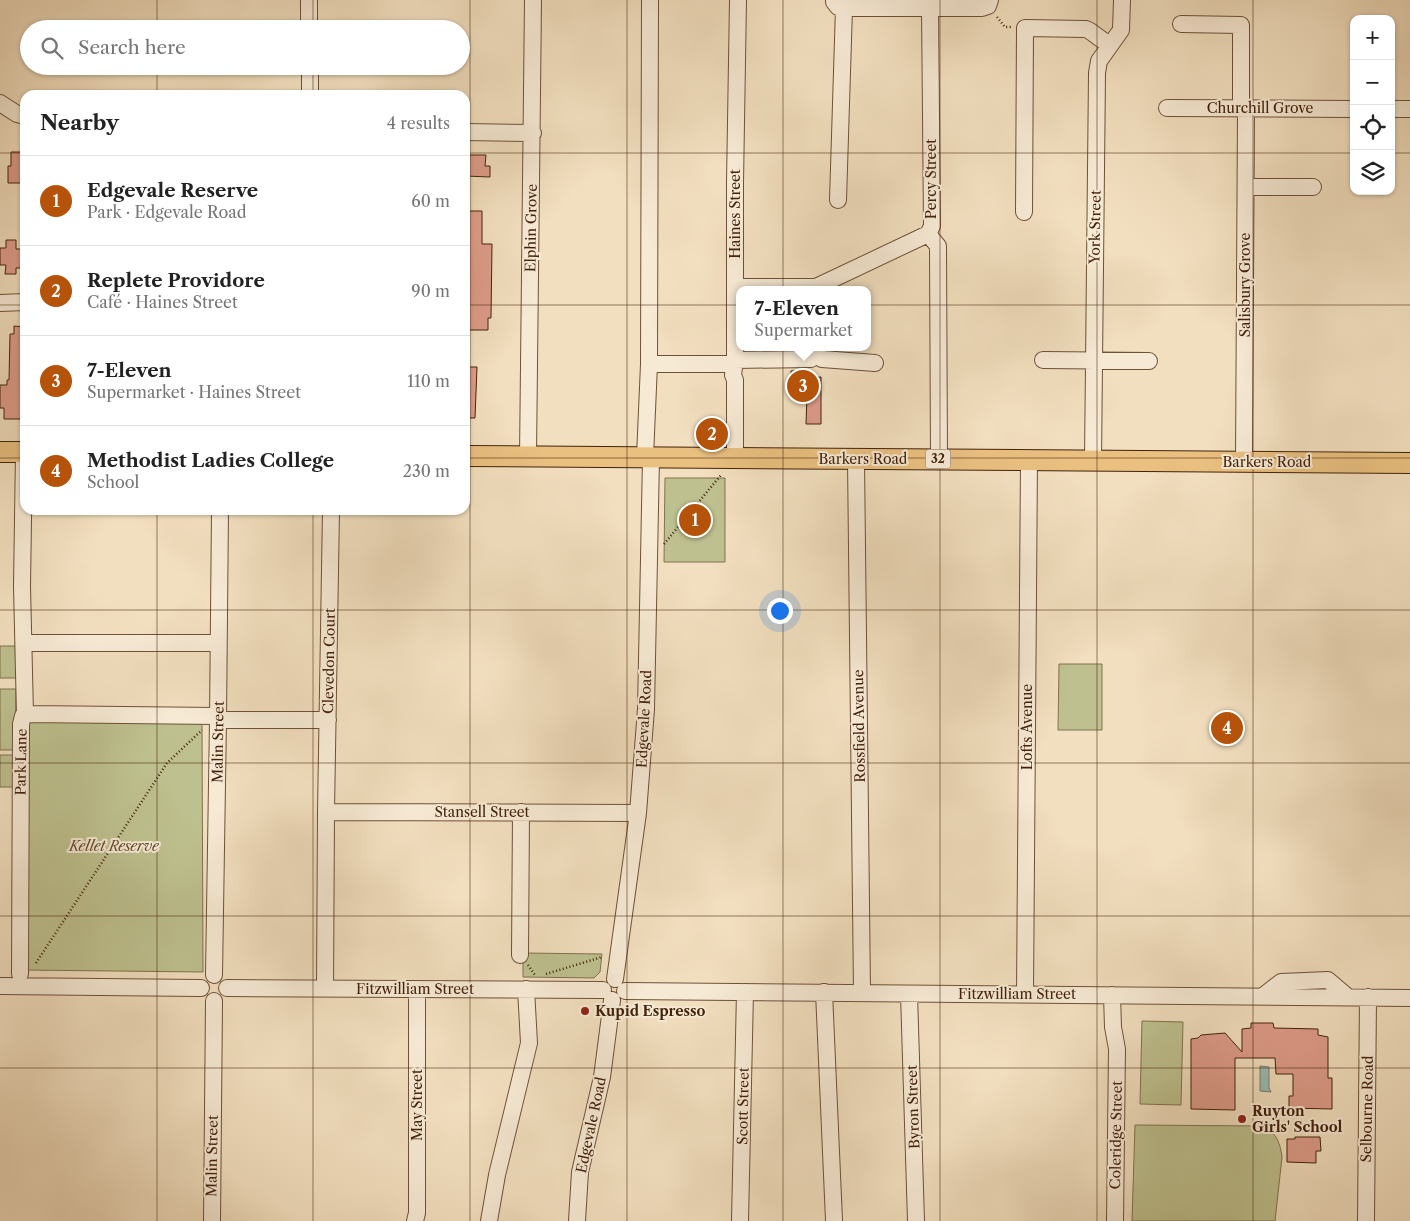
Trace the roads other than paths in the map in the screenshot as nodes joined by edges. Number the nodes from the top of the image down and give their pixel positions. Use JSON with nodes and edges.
{"nodes":[{"id":1,"x":309,"y":0,"type":"edge"},
{"id":2,"x":533,"y":0,"type":"edge"},
{"id":3,"x":650,"y":0,"type":"edge"},
{"id":4,"x":738,"y":0,"type":"edge"},
{"id":5,"x":1122,"y":0,"type":"edge"},
{"id":6,"x":989,"y":3,"type":"edge"},
{"id":7,"x":839,"y":5,"type":"edge"},
{"id":8,"x":930,"y":8,"type":"junction"},
{"id":9,"x":309,"y":20,"type":"edge"},
{"id":10,"x":1181,"y":24,"type":"dead end"},
{"id":11,"x":1109,"y":46,"type":"junction"},
{"id":12,"x":310,"y":75,"type":"edge"},
{"id":13,"x":310,"y":90,"type":"edge"},
{"id":14,"x":0,"y":103,"type":"edge"},
{"id":15,"x":1167,"y":108,"type":"dead end"},
{"id":16,"x":1243,"y":108,"type":"junction"},
{"id":17,"x":1350,"y":109,"type":"edge"},
{"id":18,"x":1395,"y":109,"type":"edge"},
{"id":19,"x":1410,"y":109,"type":"edge"},
{"id":20,"x":20,"y":115,"type":"edge"},
{"id":21,"x":470,"y":132,"type":"edge"},
{"id":22,"x":532,"y":133,"type":"junction"},
{"id":23,"x":1246,"y":187,"type":"junction"},
{"id":24,"x":1313,"y":188,"type":"dead end"},
{"id":25,"x":838,"y":200,"type":"dead end"},
{"id":26,"x":1024,"y":212,"type":"dead end"},
{"id":27,"x":928,"y":234,"type":"junction"},
{"id":28,"x":820,"y":286,"type":"edge"},
{"id":29,"x":736,"y":287,"type":"joint"},
{"id":30,"x":20,"y":302,"type":"edge"},
{"id":31,"x":0,"y":303,"type":"edge"},
{"id":32,"x":816,"y":351,"type":"edge"},
{"id":33,"x":1043,"y":360,"type":"dead end"},
{"id":34,"x":1094,"y":361,"type":"junction"},
{"id":35,"x":1149,"y":361,"type":"dead end"},
{"id":36,"x":735,"y":362,"type":"junction"},
{"id":37,"x":875,"y":362,"type":"dead end"},
{"id":38,"x":649,"y":364,"type":"junction"},
{"id":39,"x":0,"y":452,"type":"edge"},
{"id":40,"x":20,"y":452,"type":"edge"},
{"id":41,"x":470,"y":456,"type":"edge"},
{"id":42,"x":528,"y":457,"type":"junction"},
{"id":43,"x":648,"y":458,"type":"junction"},
{"id":44,"x":735,"y":458,"type":"junction"},
{"id":45,"x":856,"y":459,"type":"junction"},
{"id":46,"x":939,"y":459,"type":"junction"},
{"id":47,"x":1029,"y":460,"type":"junction"},
{"id":48,"x":1093,"y":460,"type":"junction"},
{"id":49,"x":1244,"y":462,"type":"junction"},
{"id":50,"x":1410,"y":462,"type":"edge"},
{"id":51,"x":23,"y":515,"type":"edge"},
{"id":52,"x":220,"y":515,"type":"edge"},
{"id":53,"x":331,"y":515,"type":"edge"},
{"id":54,"x":24,"y":643,"type":"junction"},
{"id":55,"x":218,"y":643,"type":"junction"},
{"id":56,"x":25,"y":715,"type":"junction"},
{"id":57,"x":218,"y":718,"type":"junction"},
{"id":58,"x":328,"y":720,"type":"junction"},
{"id":59,"x":326,"y":812,"type":"junction"},
{"id":60,"x":521,"y":812,"type":"junction"},
{"id":61,"x":638,"y":813,"type":"junction"},
{"id":62,"x":520,"y":955,"type":"dead end"},
{"id":63,"x":26,"y":971,"type":"road end"},
{"id":64,"x":214,"y":975,"type":"junction"},
{"id":65,"x":0,"y":986,"type":"edge"},
{"id":66,"x":201,"y":988,"type":"junction"},
{"id":67,"x":227,"y":988,"type":"junction"},
{"id":68,"x":325,"y":989,"type":"junction"},
{"id":69,"x":417,"y":989,"type":"junction"},
{"id":70,"x":526,"y":989,"type":"junction"},
{"id":71,"x":614,"y":990,"type":"junction"},
{"id":72,"x":746,"y":992,"type":"junction"},
{"id":73,"x":824,"y":992,"type":"junction"},
{"id":74,"x":862,"y":993,"type":"junction"},
{"id":75,"x":909,"y":994,"type":"junction"},
{"id":76,"x":1025,"y":994,"type":"junction"},
{"id":77,"x":1118,"y":995,"type":"junction"},
{"id":78,"x":1368,"y":997,"type":"junction"},
{"id":79,"x":1410,"y":998,"type":"edge"},
{"id":80,"x":214,"y":1001,"type":"junction"},
{"id":81,"x":834,"y":1220,"type":"dead end"},
{"id":82,"x":212,"y":1221,"type":"edge"},
{"id":83,"x":415,"y":1221,"type":"edge"},
{"id":84,"x":488,"y":1221,"type":"edge"},
{"id":85,"x":577,"y":1221,"type":"edge"},
{"id":86,"x":740,"y":1221,"type":"edge"},
{"id":87,"x":916,"y":1221,"type":"edge"},
{"id":88,"x":1115,"y":1221,"type":"edge"},
{"id":89,"x":1366,"y":1221,"type":"edge"}],
"edges":[{"from":1,"to":9,"type":"street"},
{"from":2,"to":22,"type":"street","name":"Elphin Grove"},
{"from":3,"to":38,"type":"street","name":"Edgevale Road"},
{"from":4,"to":29,"type":"street","name":"Haines Street"},
{"from":5,"to":11,"type":"street","name":"York Street"},
{"from":6,"to":8,"type":"street"},
{"from":7,"to":8,"type":"street"},
{"from":7,"to":25,"type":"street"},
{"from":8,"to":27,"type":"street","name":"Percy Street"},
{"from":10,"to":16,"type":"street","name":"Salisbury Grove"},
{"from":11,"to":26,"type":"street"},
{"from":11,"to":34,"type":"street","name":"York Street"},
{"from":12,"to":13,"type":"street"},
{"from":14,"to":20,"type":"street"},
{"from":15,"to":16,"type":"street","name":"Churchill Grove"},
{"from":16,"to":17,"type":"street","name":"Churchill Grove"},
{"from":16,"to":23,"type":"street","name":"Salisbury Grove"},
{"from":18,"to":19,"type":"street"},
{"from":21,"to":22,"type":"street"},
{"from":22,"to":42,"type":"street","name":"Elphin Grove"},
{"from":23,"to":24,"type":"street"},
{"from":23,"to":49,"type":"street","name":"Salisbury Grove"},
{"from":27,"to":28,"type":"street","name":"Percy Street"},
{"from":27,"to":46,"type":"street"},
{"from":29,"to":36,"type":"street","name":"Haines Street"},
{"from":30,"to":31,"type":"street"},
{"from":32,"to":36,"type":"street"},
{"from":32,"to":37,"type":"street"},
{"from":33,"to":34,"type":"street"},
{"from":34,"to":35,"type":"street"},
{"from":34,"to":48,"type":"street","name":"York Street"},
{"from":36,"to":38,"type":"street"},
{"from":36,"to":44,"type":"street","name":"Haines Street"},
{"from":38,"to":43,"type":"street","name":"Edgevale Road"},
{"from":39,"to":40,"type":"main road"},
{"from":41,"to":42,"type":"main road","name":"Barkers Road","number":"32"},
{"from":42,"to":43,"type":"main road","name":"Barkers Road","number":"32"},
{"from":43,"to":44,"type":"main road","name":"Barkers Road","number":"32"},
{"from":43,"to":61,"type":"street","name":"Edgevale Road"},
{"from":44,"to":45,"type":"main road","name":"Barkers Road","number":"32"},
{"from":45,"to":46,"type":"main road","name":"Barkers Road","number":"32"},
{"from":45,"to":74,"type":"street","name":"Rossfield Avenue"},
{"from":46,"to":47,"type":"main road","name":"Barkers Road","number":"32"},
{"from":47,"to":48,"type":"main road","name":"Barkers Road","number":"32"},
{"from":47,"to":76,"type":"street","name":"Lofts Avenue"},
{"from":48,"to":49,"type":"main road","name":"Barkers Road","number":"32"},
{"from":49,"to":50,"type":"main road","name":"Barkers Road","number":"32"},
{"from":51,"to":54,"type":"street"},
{"from":52,"to":55,"type":"street","name":"Malin Street"},
{"from":53,"to":58,"type":"street","name":"Clevedon Court"},
{"from":54,"to":55,"type":"street"},
{"from":54,"to":56,"type":"street"},
{"from":55,"to":57,"type":"street","name":"Malin Street"},
{"from":56,"to":57,"type":"street","name":"Park Lane"},
{"from":56,"to":63,"type":"street","name":"Park Lane"},
{"from":57,"to":58,"type":"street","name":"Park Lane"},
{"from":57,"to":64,"type":"street","name":"Malin Street"},
{"from":58,"to":59,"type":"street","name":"Clevedon Court"},
{"from":59,"to":60,"type":"street","name":"Stansell Street"},
{"from":59,"to":68,"type":"street","name":"Clevedon Court"},
{"from":60,"to":61,"type":"street","name":"Stansell Street"},
{"from":60,"to":62,"type":"street"},
{"from":61,"to":71,"type":"street","name":"Edgevale Road"},
{"from":64,"to":66,"type":"street"},
{"from":64,"to":67,"type":"street"},
{"from":65,"to":66,"type":"street"},
{"from":66,"to":80,"type":"street"},
{"from":67,"to":68,"type":"street","name":"Fitzwilliam Street"},
{"from":67,"to":80,"type":"street"},
{"from":68,"to":69,"type":"street","name":"Fitzwilliam Street"},
{"from":69,"to":70,"type":"street","name":"Fitzwilliam Street"},
{"from":69,"to":83,"type":"street","name":"May Street"},
{"from":70,"to":71,"type":"street","name":"Fitzwilliam Street"},
{"from":70,"to":84,"type":"street"},
{"from":71,"to":72,"type":"street","name":"Fitzwilliam Street"},
{"from":71,"to":85,"type":"street","name":"Edgevale Road"},
{"from":72,"to":73,"type":"street","name":"Fitzwilliam Street"},
{"from":72,"to":86,"type":"street","name":"Scott Street"},
{"from":73,"to":74,"type":"street","name":"Fitzwilliam Street"},
{"from":73,"to":81,"type":"street"},
{"from":74,"to":75,"type":"street","name":"Fitzwilliam Street"},
{"from":75,"to":76,"type":"street","name":"Fitzwilliam Street"},
{"from":75,"to":87,"type":"street","name":"Byron Street"},
{"from":76,"to":77,"type":"street","name":"Fitzwilliam Street"},
{"from":77,"to":78,"type":"street","name":"Fitzwilliam Street"},
{"from":77,"to":88,"type":"street","name":"Coleridge Street"},
{"from":78,"to":79,"type":"street","name":"Fitzwilliam Street"},
{"from":78,"to":89,"type":"street","name":"Selbourne Road"},
{"from":80,"to":82,"type":"street","name":"Malin Street"}]}
